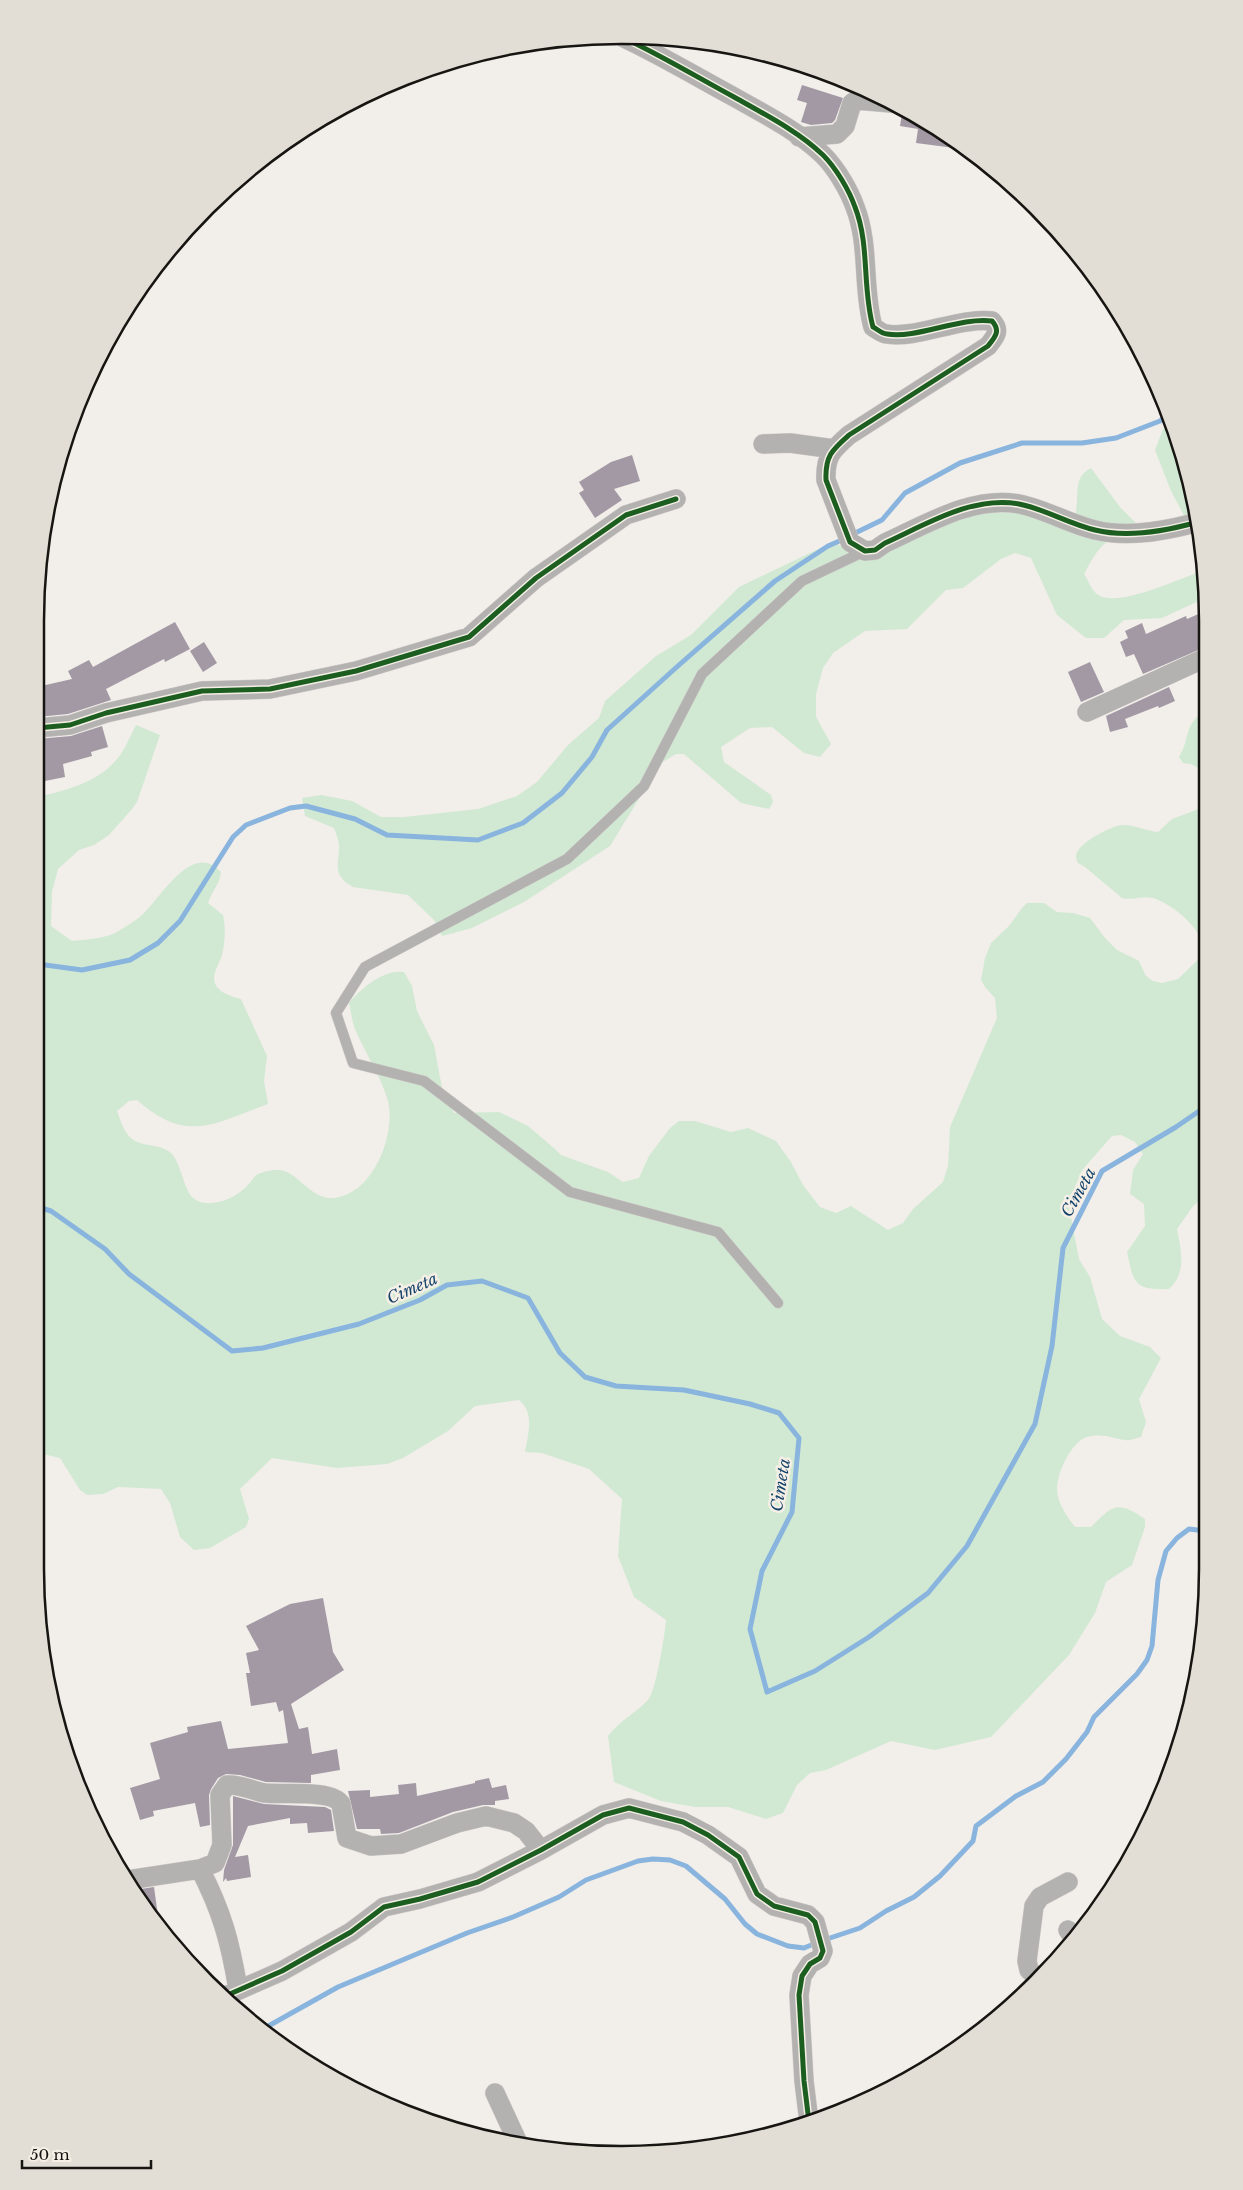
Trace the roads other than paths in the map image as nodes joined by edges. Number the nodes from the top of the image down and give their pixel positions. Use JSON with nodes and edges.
{"nodes":[{"id":1,"x":638,"y":44,"type":"edge"},
{"id":2,"x":873,"y":101,"type":"edge"},
{"id":3,"x":799,"y":137,"type":"junction"},
{"id":4,"x":763,"y":444,"type":"dead end"},
{"id":5,"x":834,"y":449,"type":"junction"},
{"id":6,"x":676,"y":499,"type":"dead end"},
{"id":7,"x":1190,"y":524,"type":"edge"},
{"id":8,"x":866,"y":551,"type":"junction"},
{"id":9,"x":1199,"y":661,"type":"edge"},
{"id":10,"x":1087,"y":712,"type":"dead end"},
{"id":11,"x":44,"y":727,"type":"edge"},
{"id":12,"x":778,"y":1303,"type":"dead end"},
{"id":13,"x":541,"y":1850,"type":"junction"},
{"id":14,"x":200,"y":1868,"type":"junction"},
{"id":15,"x":135,"y":1879,"type":"edge"},
{"id":16,"x":1068,"y":1882,"type":"dead end"},
{"id":17,"x":1033,"y":1974,"type":"edge"},
{"id":18,"x":230,"y":1993,"type":"edge"},
{"id":19,"x":495,"y":2093,"type":"dead end"},
{"id":20,"x":808,"y":2116,"type":"edge"},
{"id":21,"x":515,"y":2136,"type":"edge"}],
"edges":[{"from":1,"to":3,"type":"street"},
{"from":2,"to":3,"type":"street"},
{"from":3,"to":5,"type":"street"},
{"from":4,"to":5,"type":"street"},
{"from":5,"to":8,"type":"street"},
{"from":6,"to":11,"type":"street"},
{"from":7,"to":8,"type":"street"},
{"from":8,"to":12,"type":"lane"},
{"from":9,"to":10,"type":"street"},
{"from":13,"to":14,"type":"street"},
{"from":13,"to":18,"type":"street"},
{"from":13,"to":20,"type":"street"},
{"from":14,"to":15,"type":"street"},
{"from":14,"to":18,"type":"street"},
{"from":16,"to":17,"type":"street"},
{"from":19,"to":21,"type":"street"}]}
